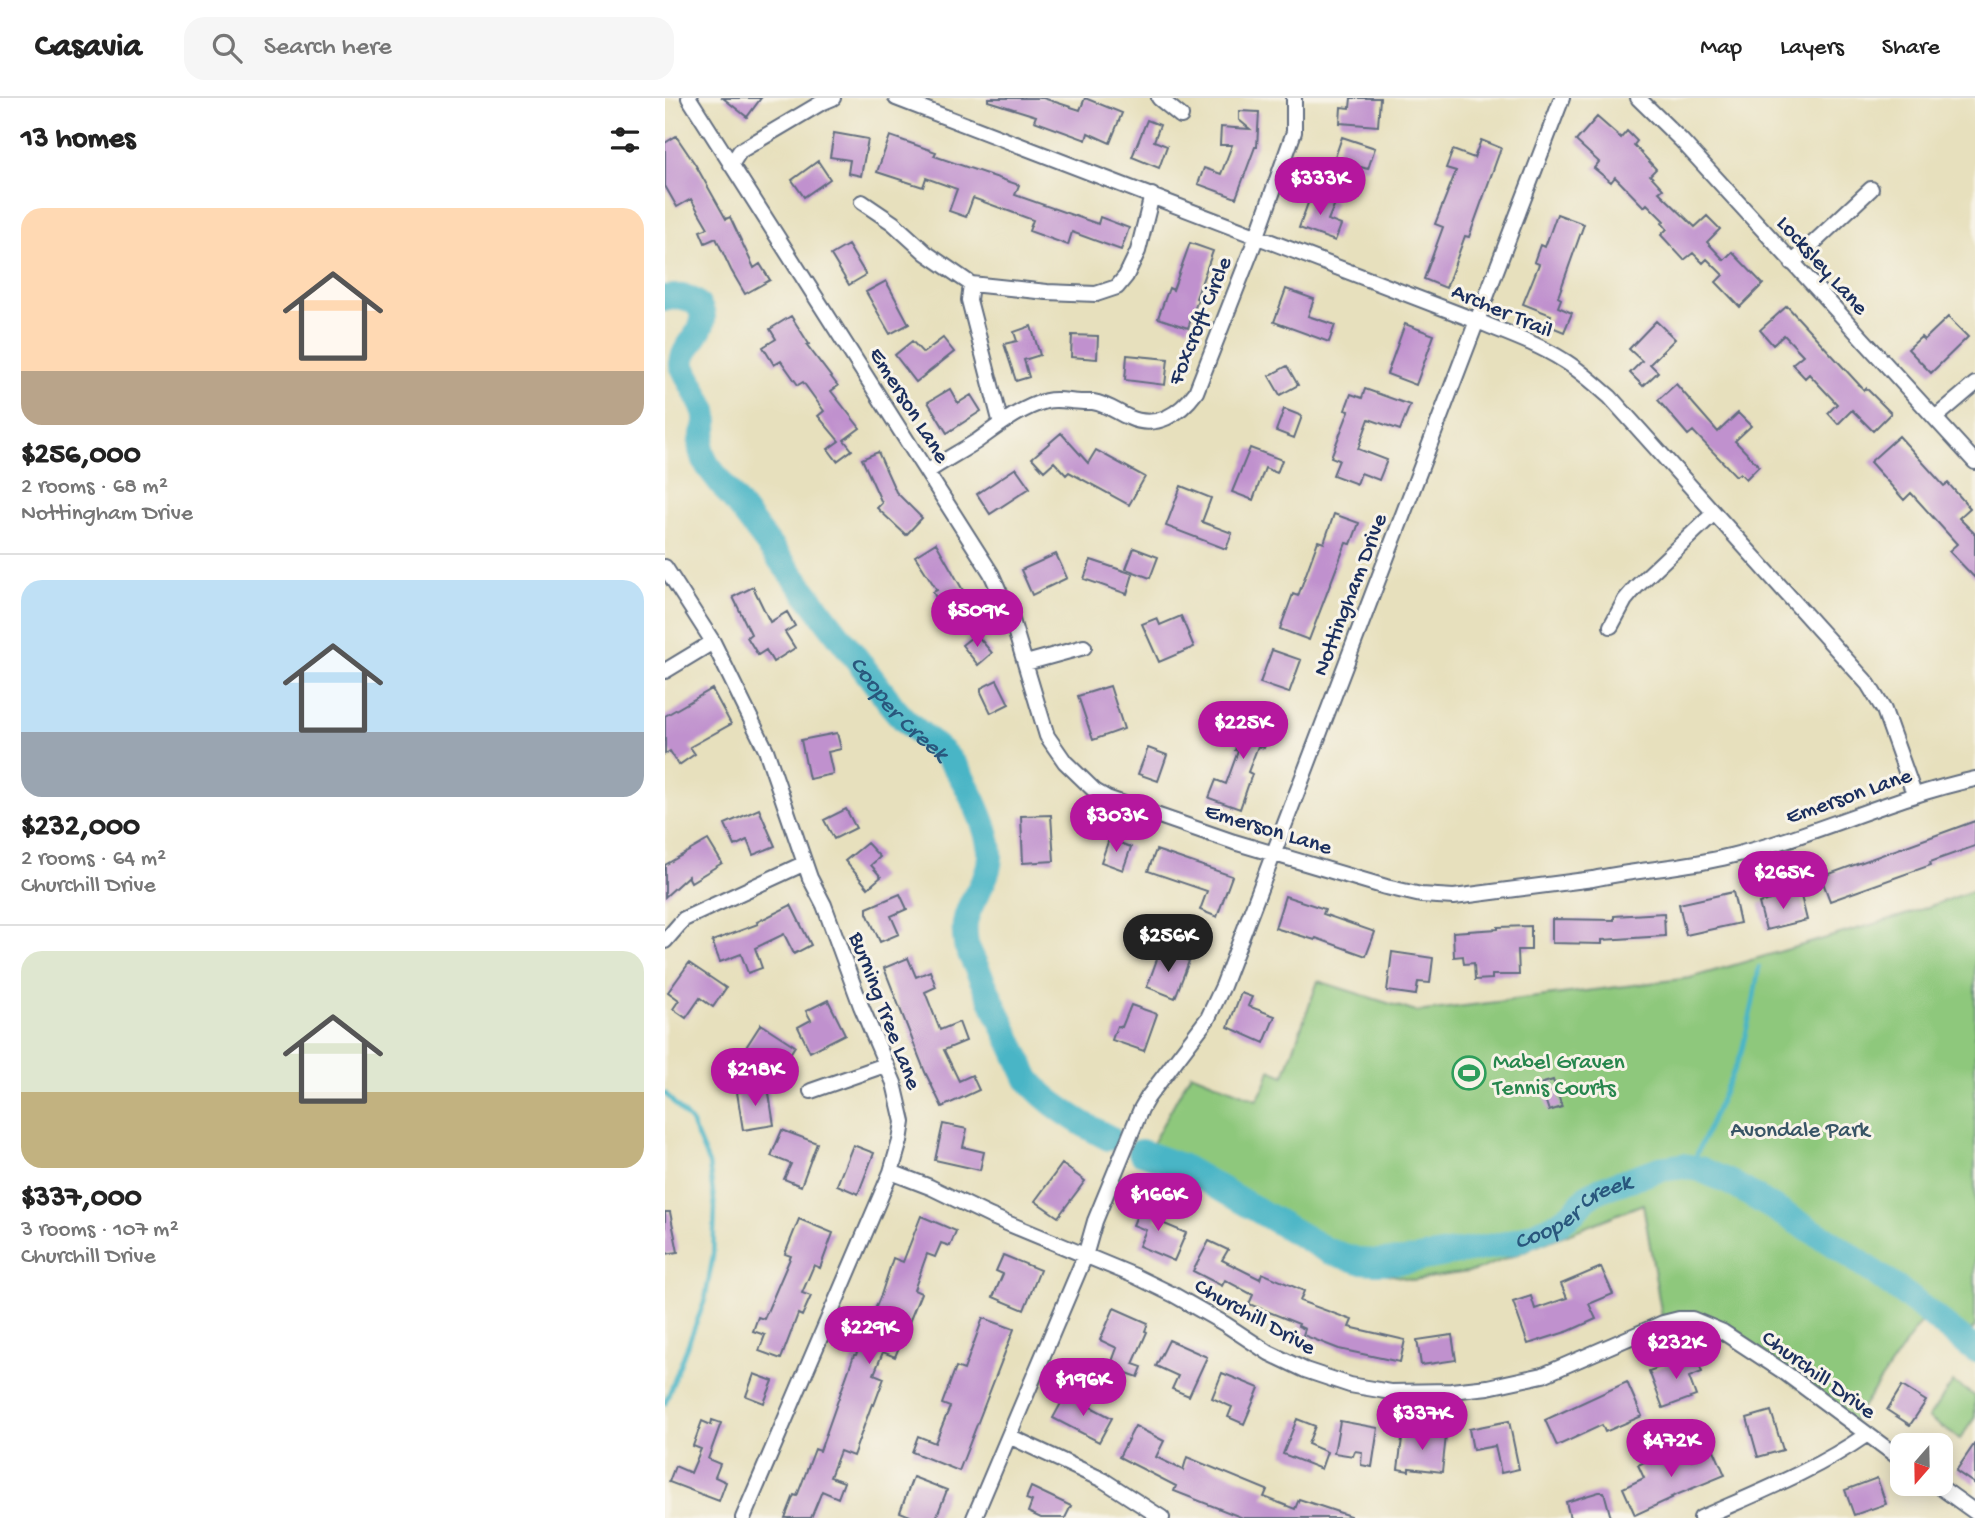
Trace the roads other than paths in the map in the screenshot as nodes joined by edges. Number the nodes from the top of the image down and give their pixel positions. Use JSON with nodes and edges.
{"nodes":[{"id":1,"x":689,"y":98,"type":"edge"},
{"id":2,"x":833,"y":98,"type":"edge"},
{"id":3,"x":896,"y":98,"type":"edge"},
{"id":4,"x":1159,"y":98,"type":"edge"},
{"id":5,"x":1294,"y":98,"type":"edge"},
{"id":6,"x":1562,"y":98,"type":"edge"},
{"id":7,"x":1639,"y":98,"type":"edge"},
{"id":8,"x":1181,"y":116,"type":"dead end"},
{"id":9,"x":731,"y":165,"type":"junction"},
{"id":10,"x":1871,"y":189,"type":"dead end"},
{"id":11,"x":1152,"y":195,"type":"junction"},
{"id":12,"x":862,"y":202,"type":"dead end"},
{"id":13,"x":1257,"y":236,"type":"junction"},
{"id":14,"x":1792,"y":263,"type":"junction"},
{"id":15,"x":971,"y":284,"type":"junction"},
{"id":16,"x":1477,"y":321,"type":"junction"},
{"id":17,"x":1975,"y":384,"type":"edge"},
{"id":18,"x":1935,"y":418,"type":"junction"},
{"id":19,"x":1001,"y":424,"type":"junction"},
{"id":20,"x":1975,"y":461,"type":"edge"},
{"id":21,"x":927,"y":472,"type":"junction"},
{"id":22,"x":1714,"y":513,"type":"junction"},
{"id":23,"x":665,"y":567,"type":"edge"},
{"id":24,"x":1611,"y":626,"type":"dead end"},
{"id":25,"x":713,"y":642,"type":"junction"},
{"id":26,"x":1084,"y":647,"type":"dead end"},
{"id":27,"x":1025,"y":663,"type":"junction"},
{"id":28,"x":665,"y":671,"type":"edge"},
{"id":29,"x":1975,"y":779,"type":"edge"},
{"id":30,"x":1915,"y":794,"type":"junction"},
{"id":31,"x":1273,"y":853,"type":"junction"},
{"id":32,"x":805,"y":863,"type":"junction"},
{"id":33,"x":665,"y":942,"type":"edge"},
{"id":34,"x":885,"y":1065,"type":"junction"},
{"id":35,"x":811,"y":1091,"type":"dead end"},
{"id":36,"x":891,"y":1172,"type":"junction"},
{"id":37,"x":1085,"y":1256,"type":"junction"},
{"id":38,"x":1866,"y":1435,"type":"junction"},
{"id":39,"x":1009,"y":1436,"type":"junction"},
{"id":40,"x":1890,"y":1452,"type":"edge"},
{"id":41,"x":1953,"y":1496,"type":"edge"},
{"id":42,"x":1975,"y":1512,"type":"edge"},
{"id":43,"x":743,"y":1518,"type":"edge"},
{"id":44,"x":974,"y":1518,"type":"edge"},
{"id":45,"x":1162,"y":1518,"type":"edge"},
{"id":46,"x":1701,"y":1518,"type":"edge"}],
"edges":[{"from":1,"to":9,"type":"street","name":"Emerson Lane"},
{"from":2,"to":9,"type":"street"},
{"from":3,"to":11,"type":"street","name":"Archer Trail"},
{"from":4,"to":8,"type":"street"},
{"from":5,"to":13,"type":"street","name":"Foxcroft Circle"},
{"from":6,"to":16,"type":"street","name":"Nottingham Drive"},
{"from":7,"to":14,"type":"street","name":"Locksley Lane"},
{"from":9,"to":21,"type":"street","name":"Emerson Lane"},
{"from":10,"to":14,"type":"street"},
{"from":11,"to":13,"type":"street","name":"Archer Trail"},
{"from":11,"to":15,"type":"street"},
{"from":12,"to":15,"type":"street"},
{"from":13,"to":16,"type":"street","name":"Archer Trail"},
{"from":13,"to":19,"type":"street","name":"Foxcroft Circle"},
{"from":14,"to":18,"type":"street","name":"Locksley Lane"},
{"from":15,"to":19,"type":"street"},
{"from":16,"to":22,"type":"street","name":"Archer Trail"},
{"from":16,"to":31,"type":"street","name":"Nottingham Drive"},
{"from":17,"to":18,"type":"street"},
{"from":18,"to":20,"type":"street","name":"Locksley Lane"},
{"from":19,"to":21,"type":"street","name":"Foxcroft Circle"},
{"from":21,"to":27,"type":"street","name":"Emerson Lane"},
{"from":22,"to":24,"type":"street"},
{"from":22,"to":30,"type":"street","name":"Archer Trail"},
{"from":23,"to":25,"type":"street","name":"Burning Tree Lane"},
{"from":25,"to":28,"type":"street"},
{"from":25,"to":32,"type":"street","name":"Burning Tree Lane"},
{"from":26,"to":27,"type":"street"},
{"from":27,"to":31,"type":"street","name":"Emerson Lane"},
{"from":29,"to":30,"type":"street","name":"Emerson Lane"},
{"from":30,"to":31,"type":"street","name":"Emerson Lane"},
{"from":31,"to":37,"type":"street","name":"Nottingham Drive"},
{"from":32,"to":33,"type":"street"},
{"from":32,"to":34,"type":"street","name":"Burning Tree Lane"},
{"from":34,"to":35,"type":"street"},
{"from":34,"to":36,"type":"street","name":"Burning Tree Lane"},
{"from":36,"to":37,"type":"street","name":"Churchill Drive"},
{"from":36,"to":43,"type":"street","name":"Burning Tree Lane"},
{"from":37,"to":38,"type":"street","name":"Churchill Drive"},
{"from":37,"to":39,"type":"street","name":"Nottingham Drive"},
{"from":38,"to":40,"type":"street","name":"Churchill Drive"},
{"from":38,"to":46,"type":"street"},
{"from":39,"to":44,"type":"street","name":"Nottingham Drive"},
{"from":39,"to":45,"type":"street"},
{"from":41,"to":42,"type":"street"}]}
